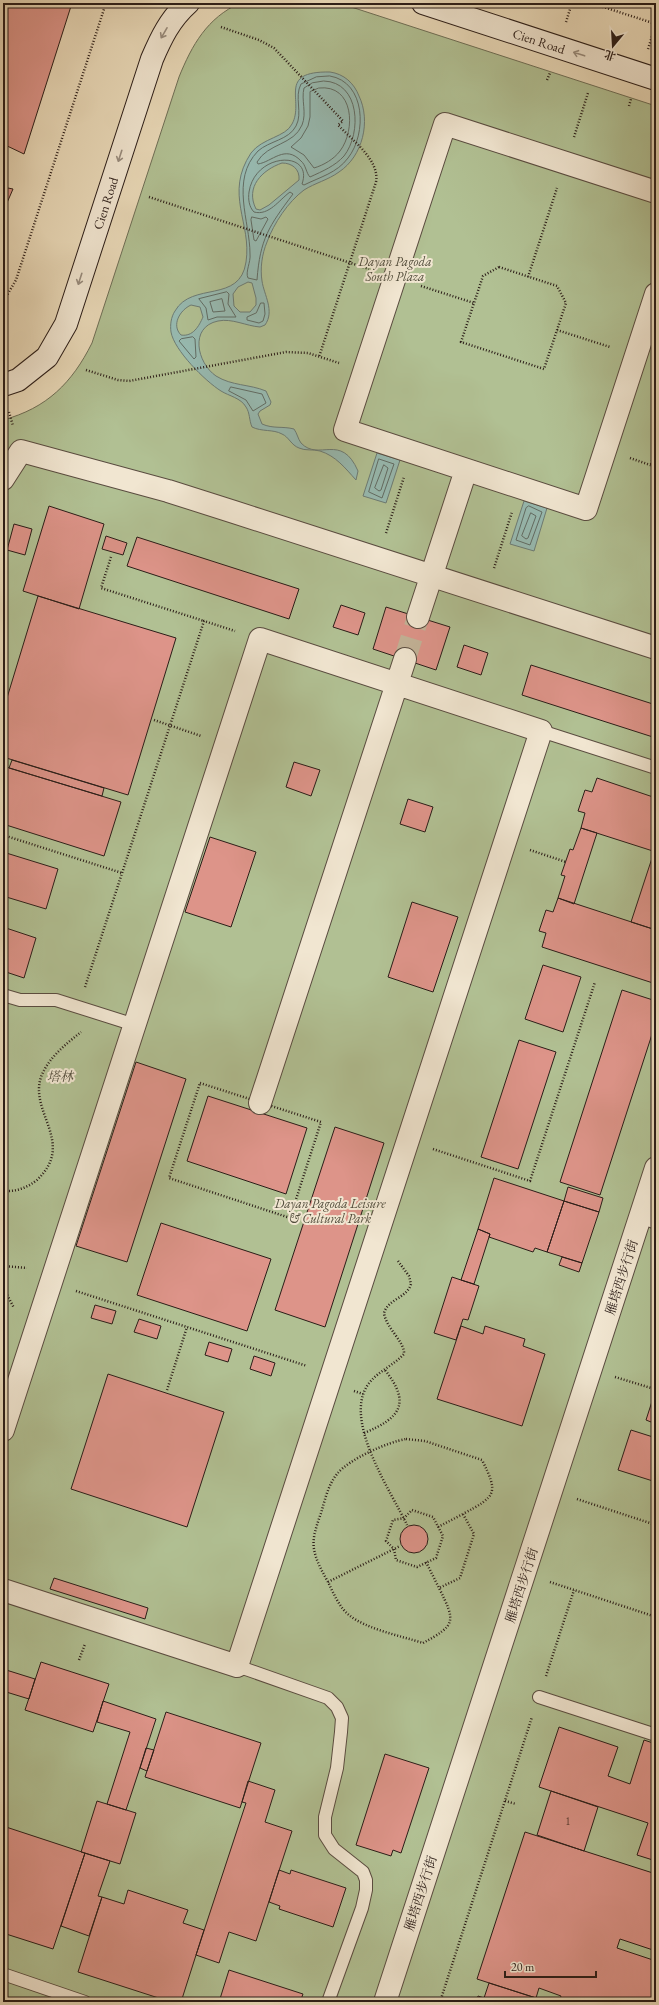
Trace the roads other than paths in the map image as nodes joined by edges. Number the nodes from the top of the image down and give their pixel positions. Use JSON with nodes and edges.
{"nodes":[{"id":1,"x":188,"y":3,"type":"edge"},
{"id":2,"x":422,"y":3,"type":"edge"},
{"id":3,"x":656,"y":79,"type":"edge"},
{"id":4,"x":656,"y":192,"type":"edge"},
{"id":5,"x":656,"y":294,"type":"edge"},
{"id":6,"x":5,"y":395,"type":"edge"},
{"id":7,"x":466,"y":470,"type":"junction"},
{"id":8,"x":3,"y":479,"type":"edge"},
{"id":9,"x":432,"y":576,"type":"junction"},
{"id":10,"x":418,"y":617,"type":"tunnel mouth"},
{"id":11,"x":656,"y":648,"type":"edge"},
{"id":12,"x":404,"y":659,"type":"tunnel mouth"},
{"id":13,"x":397,"y":684,"type":"junction"},
{"id":14,"x":541,"y":731,"type":"junction"},
{"id":15,"x":656,"y":768,"type":"edge"},
{"id":16,"x":3,"y":995,"type":"edge"},
{"id":17,"x":135,"y":1025,"type":"junction"},
{"id":18,"x":260,"y":1103,"type":"road end"},
{"id":19,"x":656,"y":1168,"type":"edge"},
{"id":20,"x":648,"y":1220,"type":"edge"},
{"id":21,"x":3,"y":1430,"type":"edge"},
{"id":22,"x":3,"y":1590,"type":"edge"},
{"id":23,"x":237,"y":1666,"type":"junction"},
{"id":24,"x":539,"y":1697,"type":"road end"},
{"id":25,"x":656,"y":1735,"type":"edge"},
{"id":26,"x":3,"y":1974,"type":"edge"},
{"id":27,"x":85,"y":2002,"type":"edge"},
{"id":28,"x":328,"y":2002,"type":"edge"},
{"id":29,"x":385,"y":2002,"type":"edge"}],
"edges":[{"from":1,"to":6,"type":"street","name":"Cien Road","one_way":true},
{"from":3,"to":2,"type":"street","name":"Cien Road","one_way":true},
{"from":4,"to":7,"type":"street"},
{"from":5,"to":7,"type":"street"},
{"from":7,"to":9,"type":"street"},
{"from":8,"to":9,"type":"street"},
{"from":9,"to":10,"type":"street"},
{"from":9,"to":11,"type":"street"},
{"from":12,"to":13,"type":"street"},
{"from":13,"to":14,"type":"street"},
{"from":13,"to":17,"type":"street"},
{"from":13,"to":18,"type":"street"},
{"from":14,"to":15,"type":"lane"},
{"from":14,"to":23,"type":"street"},
{"from":16,"to":17,"type":"lane"},
{"from":17,"to":21,"type":"street"},
{"from":19,"to":20,"type":"street","name":"雁塔西步行街"},
{"from":20,"to":29,"type":"street","name":"雁塔西步行街"},
{"from":22,"to":23,"type":"street"},
{"from":23,"to":28,"type":"lane"},
{"from":24,"to":25,"type":"lane"},
{"from":26,"to":27,"type":"lane"}]}
